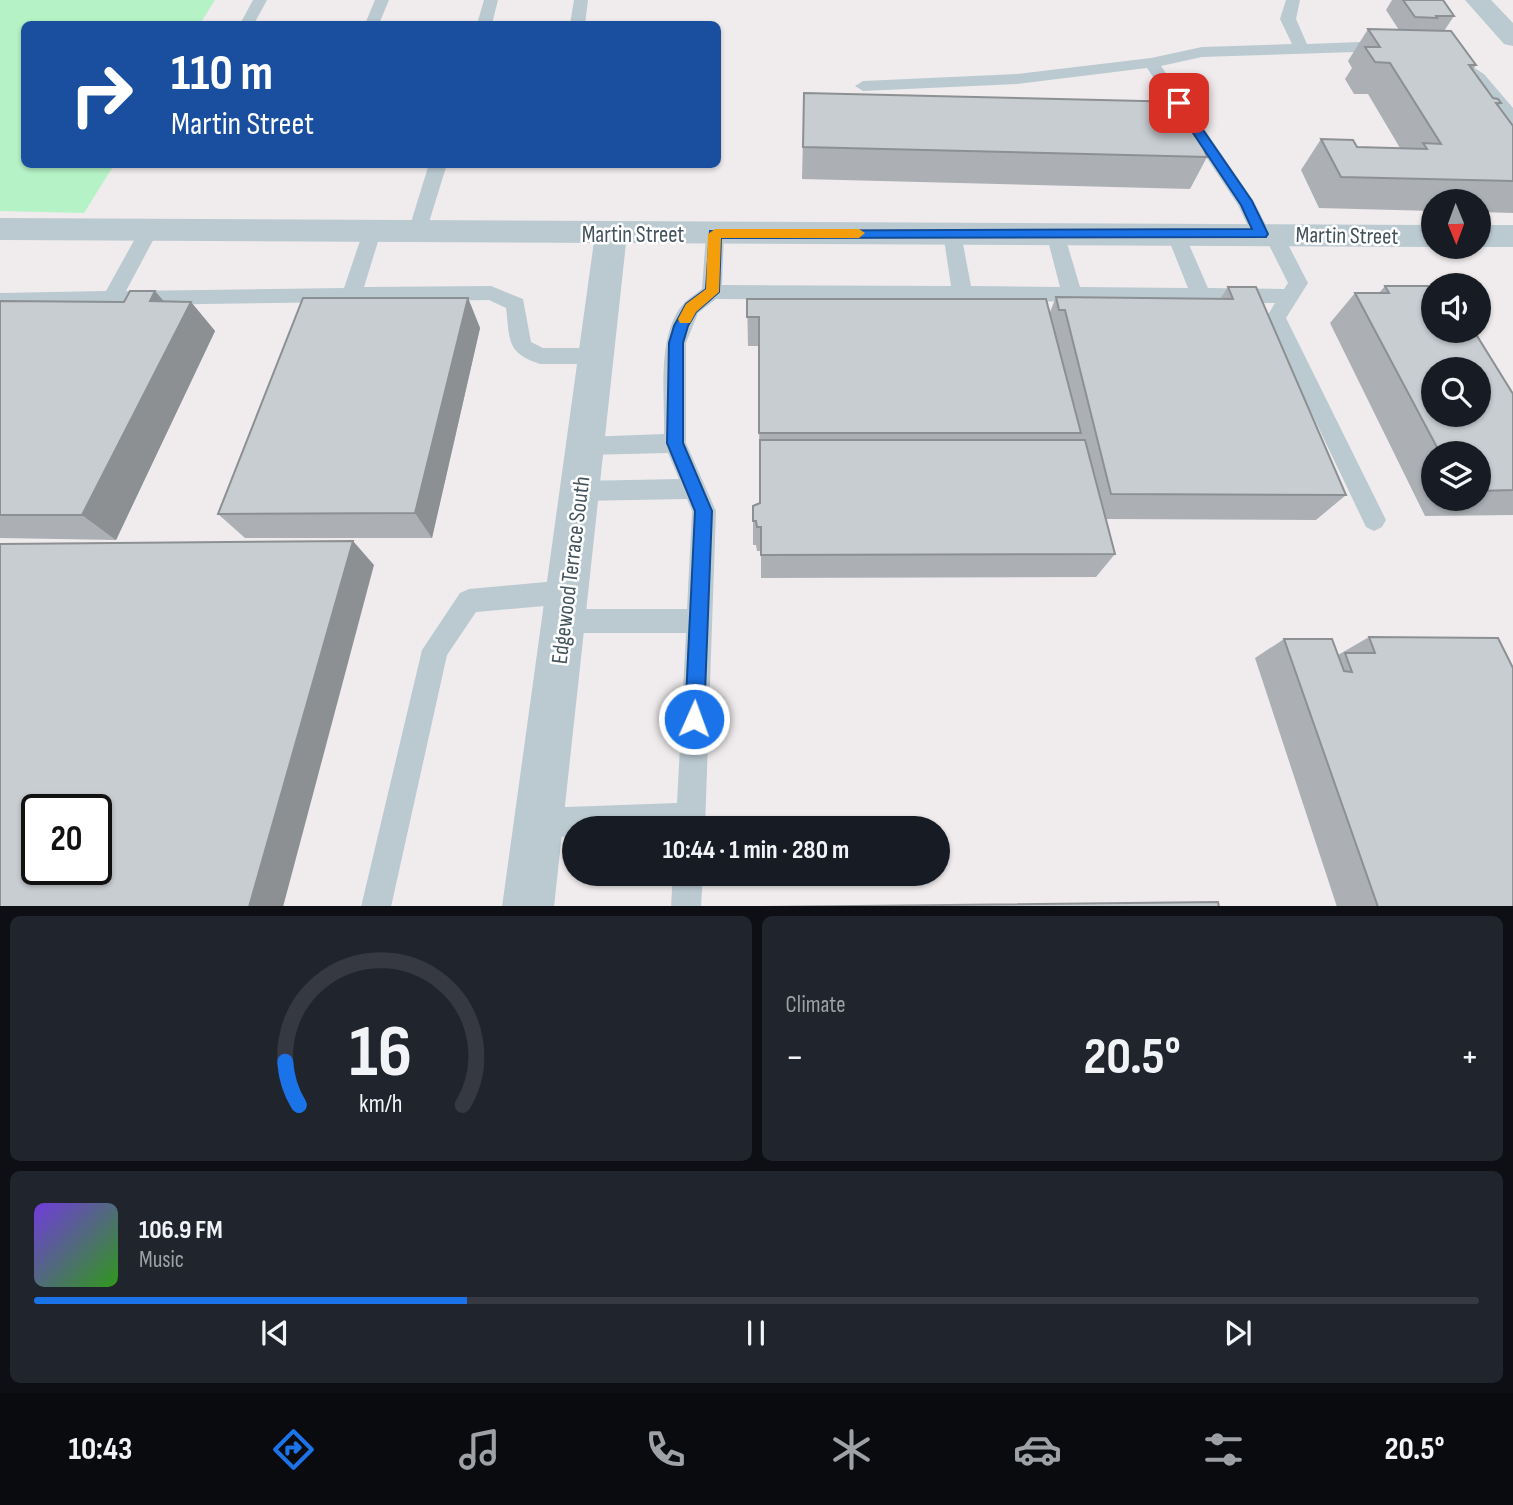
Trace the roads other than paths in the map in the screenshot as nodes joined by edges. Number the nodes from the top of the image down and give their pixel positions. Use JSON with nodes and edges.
{"nodes":[{"id":1,"x":260,"y":0,"type":"edge"},
{"id":2,"x":382,"y":0,"type":"edge"},
{"id":3,"x":491,"y":0,"type":"edge"},
{"id":4,"x":581,"y":0,"type":"edge"},
{"id":5,"x":1293,"y":0,"type":"edge"},
{"id":6,"x":1477,"y":0,"type":"edge"},
{"id":7,"x":249,"y":21,"type":"edge"},
{"id":8,"x":373,"y":21,"type":"edge"},
{"id":9,"x":486,"y":21,"type":"edge"},
{"id":10,"x":578,"y":21,"type":"edge"},
{"id":11,"x":1513,"y":38,"type":"edge"},
{"id":12,"x":1408,"y":47,"type":"edge"},
{"id":13,"x":1301,"y":48,"type":"junction"},
{"id":14,"x":1444,"y":56,"type":"edge"},
{"id":15,"x":1151,"y":63,"type":"junction"},
{"id":16,"x":863,"y":86,"type":"dead end"},
{"id":17,"x":1513,"y":119,"type":"edge"},
{"id":18,"x":437,"y":168,"type":"edge"},
{"id":19,"x":149,"y":230,"type":"junction"},
{"id":20,"x":2,"y":232,"type":"edge"},
{"id":21,"x":372,"y":232,"type":"junction"},
{"id":22,"x":416,"y":232,"type":"junction"},
{"id":23,"x":952,"y":233,"type":"junction"},
{"id":24,"x":1055,"y":233,"type":"junction"},
{"id":25,"x":1175,"y":233,"type":"junction"},
{"id":26,"x":611,"y":234,"type":"junction"},
{"id":27,"x":715,"y":234,"type":"junction"},
{"id":28,"x":1267,"y":234,"type":"junction"},
{"id":29,"x":1421,"y":236,"type":"edge"},
{"id":30,"x":1491,"y":236,"type":"edge"},
{"id":31,"x":1513,"y":236,"type":"edge"},
{"id":32,"x":712,"y":292,"type":"junction"},
{"id":33,"x":962,"y":294,"type":"junction"},
{"id":34,"x":352,"y":295,"type":"junction"},
{"id":35,"x":1072,"y":295,"type":"junction"},
{"id":36,"x":1201,"y":296,"type":"junction"},
{"id":37,"x":1289,"y":296,"type":"junction"},
{"id":38,"x":111,"y":298,"type":"junction"},
{"id":39,"x":0,"y":300,"type":"edge"},
{"id":40,"x":596,"y":356,"type":"junction"},
{"id":41,"x":675,"y":443,"type":"junction"},
{"id":42,"x":585,"y":446,"type":"junction"},
{"id":43,"x":694,"y":489,"type":"junction"},
{"id":44,"x":579,"y":491,"type":"junction"},
{"id":45,"x":1374,"y":520,"type":"dead end"},
{"id":46,"x":565,"y":606,"type":"junction"},
{"id":47,"x":698,"y":621,"type":"junction"},
{"id":48,"x":690,"y":816,"type":"edge"},
{"id":49,"x":538,"y":823,"type":"junction"},
{"id":50,"x":562,"y":823,"type":"edge"},
{"id":51,"x":687,"y":886,"type":"edge"},
{"id":52,"x":376,"y":906,"type":"edge"},
{"id":53,"x":528,"y":906,"type":"edge"},
{"id":54,"x":686,"y":906,"type":"edge"}],
"edges":[{"from":1,"to":7,"type":"lane"},
{"from":2,"to":8,"type":"lane"},
{"from":3,"to":9,"type":"lane"},
{"from":4,"to":10,"type":"lane"},
{"from":5,"to":13,"type":"lane"},
{"from":6,"to":11,"type":"street"},
{"from":12,"to":13,"type":"lane"},
{"from":13,"to":15,"type":"lane"},
{"from":14,"to":17,"type":"lane"},
{"from":15,"to":16,"type":"lane"},
{"from":15,"to":28,"type":"lane"},
{"from":18,"to":22,"type":"lane"},
{"from":19,"to":20,"type":"street","name":"Martin Street"},
{"from":19,"to":21,"type":"street","name":"Martin Street"},
{"from":19,"to":38,"type":"lane"},
{"from":21,"to":22,"type":"street","name":"Martin Street"},
{"from":21,"to":34,"type":"lane"},
{"from":22,"to":26,"type":"street","name":"Martin Street"},
{"from":23,"to":24,"type":"street","name":"Martin Street"},
{"from":23,"to":27,"type":"street","name":"Martin Street"},
{"from":23,"to":33,"type":"lane"},
{"from":24,"to":25,"type":"street","name":"Martin Street"},
{"from":24,"to":35,"type":"lane"},
{"from":25,"to":28,"type":"street","name":"Martin Street"},
{"from":25,"to":36,"type":"lane"},
{"from":26,"to":27,"type":"street","name":"Martin Street"},
{"from":26,"to":40,"type":"street","name":"Edgewood Terrace South"},
{"from":27,"to":32,"type":"lane"},
{"from":28,"to":29,"type":"street","name":"Martin Street"},
{"from":28,"to":37,"type":"lane"},
{"from":30,"to":31,"type":"street"},
{"from":32,"to":33,"type":"lane"},
{"from":32,"to":41,"type":"lane"},
{"from":33,"to":35,"type":"lane"},
{"from":34,"to":38,"type":"lane"},
{"from":34,"to":40,"type":"lane"},
{"from":35,"to":36,"type":"lane"},
{"from":36,"to":37,"type":"lane"},
{"from":37,"to":45,"type":"lane"},
{"from":38,"to":39,"type":"lane"},
{"from":40,"to":42,"type":"street","name":"Edgewood Terrace South"},
{"from":41,"to":42,"type":"lane"},
{"from":41,"to":43,"type":"lane"},
{"from":42,"to":44,"type":"street","name":"Edgewood Terrace South"},
{"from":43,"to":44,"type":"lane"},
{"from":43,"to":47,"type":"lane"},
{"from":44,"to":46,"type":"street","name":"Edgewood Terrace South"},
{"from":46,"to":47,"type":"lane"},
{"from":46,"to":49,"type":"street","name":"Edgewood Terrace South"},
{"from":46,"to":52,"type":"lane"},
{"from":47,"to":48,"type":"lane"},
{"from":49,"to":50,"type":"lane"},
{"from":49,"to":53,"type":"street","name":"Edgewood Terrace South"},
{"from":51,"to":54,"type":"lane"}]}
